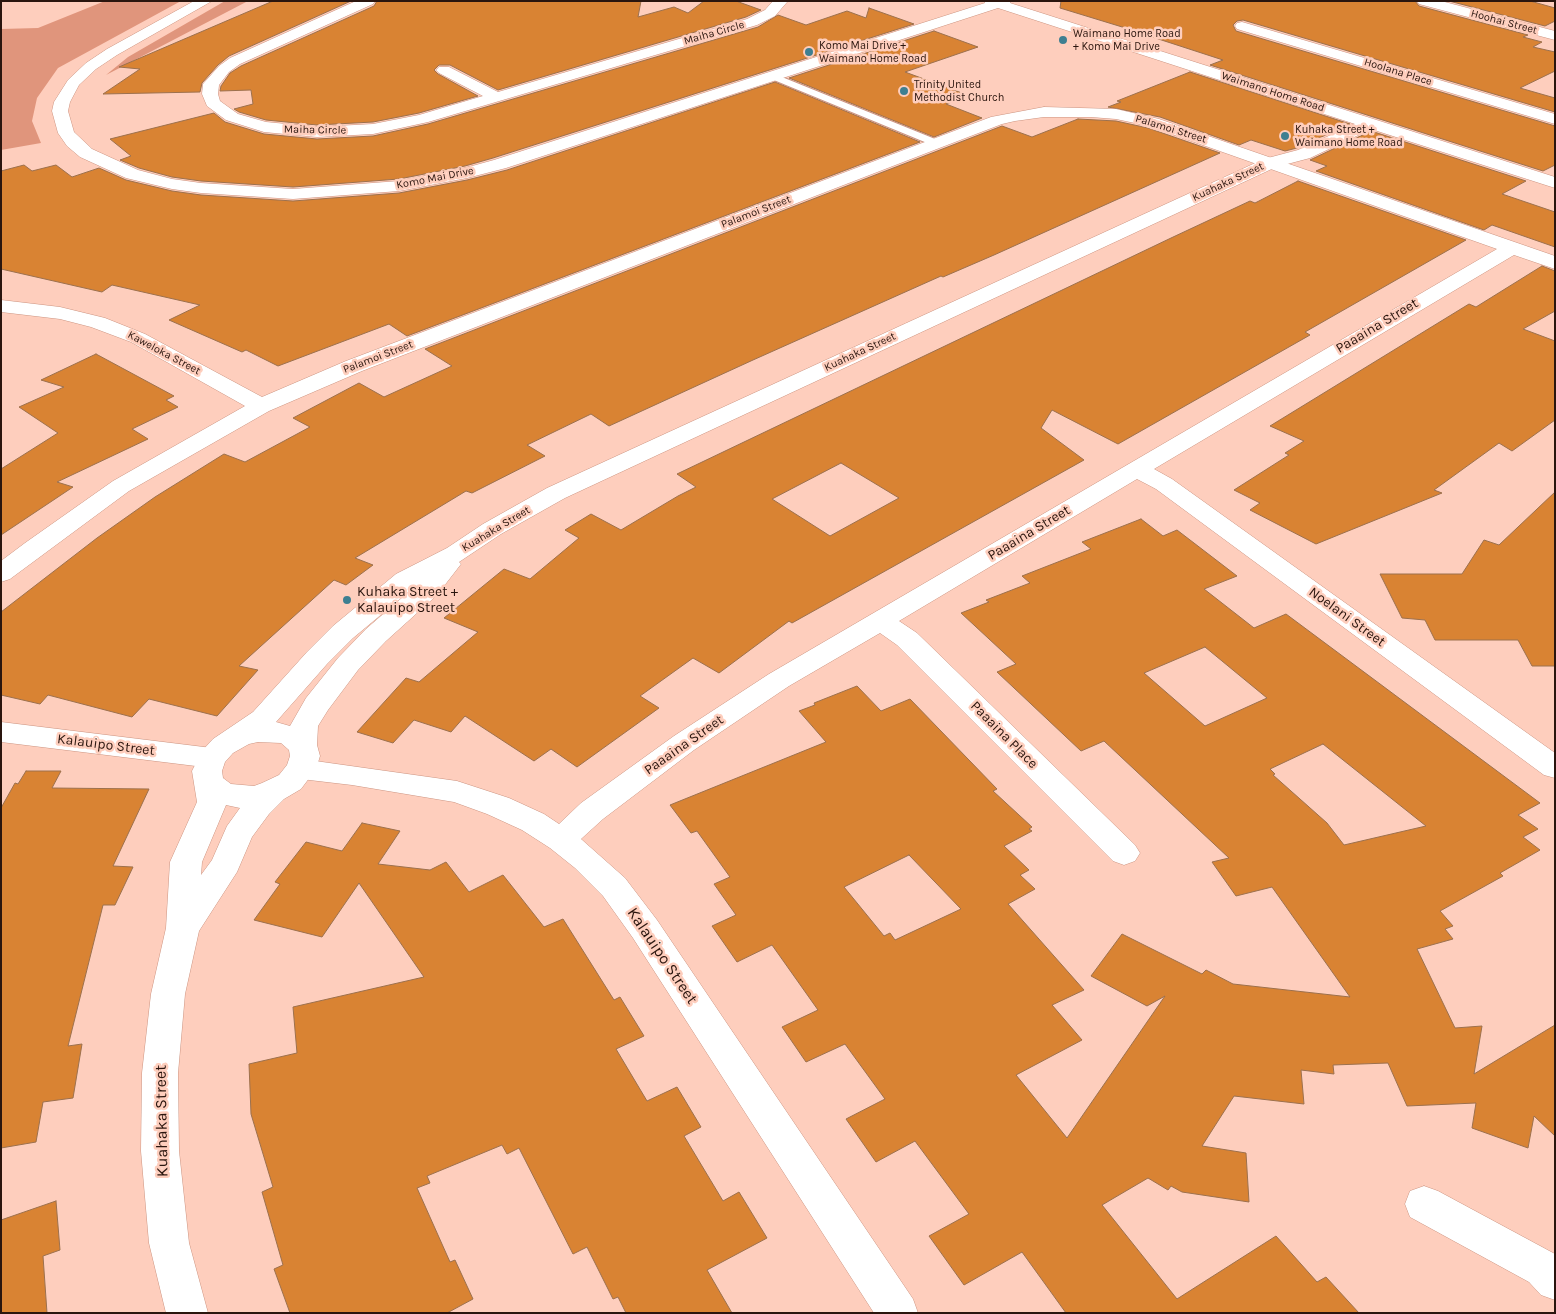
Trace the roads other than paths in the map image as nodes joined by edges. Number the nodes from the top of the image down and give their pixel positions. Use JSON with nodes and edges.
{"nodes":[{"id":1,"x":206,"y":1,"type":"edge"},
{"id":2,"x":368,"y":1,"type":"edge"},
{"id":3,"x":781,"y":1,"type":"edge"},
{"id":4,"x":1424,"y":1,"type":"edge"},
{"id":5,"x":997,"y":2,"type":"edge"},
{"id":6,"x":1242,"y":26,"type":"dead end"},
{"id":7,"x":1555,"y":36,"type":"edge"},
{"id":8,"x":444,"y":70,"type":"dead end"},
{"id":9,"x":772,"y":76,"type":"junction"},
{"id":10,"x":497,"y":97,"type":"junction"},
{"id":11,"x":1351,"y":117,"type":"junction"},
{"id":12,"x":1555,"y":118,"type":"edge"},
{"id":13,"x":1370,"y":123,"type":"junction"},
{"id":14,"x":936,"y":143,"type":"junction"},
{"id":15,"x":1270,"y":163,"type":"junction"},
{"id":16,"x":1555,"y":183,"type":"edge"},
{"id":17,"x":1512,"y":248,"type":"junction"},
{"id":18,"x":1555,"y":263,"type":"edge"},
{"id":19,"x":1,"y":306,"type":"edge"},
{"id":20,"x":261,"y":406,"type":"junction"},
{"id":21,"x":1136,"y":469,"type":"junction"},
{"id":22,"x":456,"y":553,"type":"junction"},
{"id":23,"x":1,"y":574,"type":"edge"},
{"id":24,"x":881,"y":621,"type":"junction"},
{"id":25,"x":1,"y":732,"type":"edge"},
{"id":26,"x":239,"y":737,"type":"junction"},
{"id":27,"x":302,"y":757,"type":"junction"},
{"id":28,"x":1555,"y":768,"type":"edge"},
{"id":29,"x":211,"y":771,"type":"junction"},
{"id":30,"x":273,"y":792,"type":"junction"},
{"id":31,"x":560,"y":840,"type":"junction"},
{"id":32,"x":1124,"y":853,"type":"dead end"},
{"id":33,"x":183,"y":928,"type":"junction"},
{"id":34,"x":1424,"y":1204,"type":"dead end"},
{"id":35,"x":1555,"y":1281,"type":"edge"},
{"id":36,"x":187,"y":1313,"type":"edge"},
{"id":37,"x":898,"y":1313,"type":"edge"}],
"edges":[{"from":1,"to":9,"type":"street","name":"Komo Mai Drive"},
{"from":2,"to":10,"type":"street","name":"Maiha Circle"},
{"from":3,"to":10,"type":"street","name":"Maiha Circle"},
{"from":4,"to":7,"type":"street","name":"Hoohai Street"},
{"from":5,"to":9,"type":"street","name":"Komo Mai Drive"},
{"from":5,"to":11,"type":"street","name":"Waimano Home Road"},
{"from":6,"to":12,"type":"street","name":"Hoolana Place"},
{"from":8,"to":10,"type":"street"},
{"from":9,"to":14,"type":"lane"},
{"from":11,"to":13,"type":"street","name":"Waimano Home Road"},
{"from":11,"to":15,"type":"street","name":"Kuahaka Street"},
{"from":13,"to":15,"type":"street","name":"Kuahaka Street"},
{"from":13,"to":16,"type":"street","name":"Waimano Home Road"},
{"from":14,"to":15,"type":"street","name":"Palamoi Street"},
{"from":14,"to":20,"type":"street","name":"Palamoi Street"},
{"from":15,"to":17,"type":"street","name":"Palamoi Street"},
{"from":15,"to":22,"type":"street","name":"Kuahaka Street"},
{"from":17,"to":18,"type":"street","name":"Palamoi Street"},
{"from":17,"to":21,"type":"street","name":"Paaaina Street"},
{"from":19,"to":20,"type":"street","name":"Kaweloka Street"},
{"from":20,"to":23,"type":"street","name":"Palamoi Street"},
{"from":21,"to":24,"type":"street","name":"Paaaina Street"},
{"from":21,"to":28,"type":"street","name":"Noelani Street"},
{"from":22,"to":26,"type":"street","name":"Kuahaka Street"},
{"from":22,"to":27,"type":"street","name":"Kuahaka Street"},
{"from":24,"to":31,"type":"street","name":"Paaaina Street"},
{"from":24,"to":32,"type":"street","name":"Paaaina Place"},
{"from":25,"to":29,"type":"street","name":"Kalauipo Street"},
{"from":26,"to":27,"type":"street"},
{"from":26,"to":29,"type":"street"},
{"from":27,"to":30,"type":"street"},
{"from":27,"to":31,"type":"street","name":"Kalauipo Street"},
{"from":29,"to":30,"type":"street"},
{"from":29,"to":33,"type":"street","name":"Kuahaka Street"},
{"from":30,"to":33,"type":"street","name":"Kuahaka Street"},
{"from":31,"to":37,"type":"street","name":"Kalauipo Street"},
{"from":33,"to":36,"type":"street","name":"Kuahaka Street"},
{"from":34,"to":35,"type":"street"}]}
